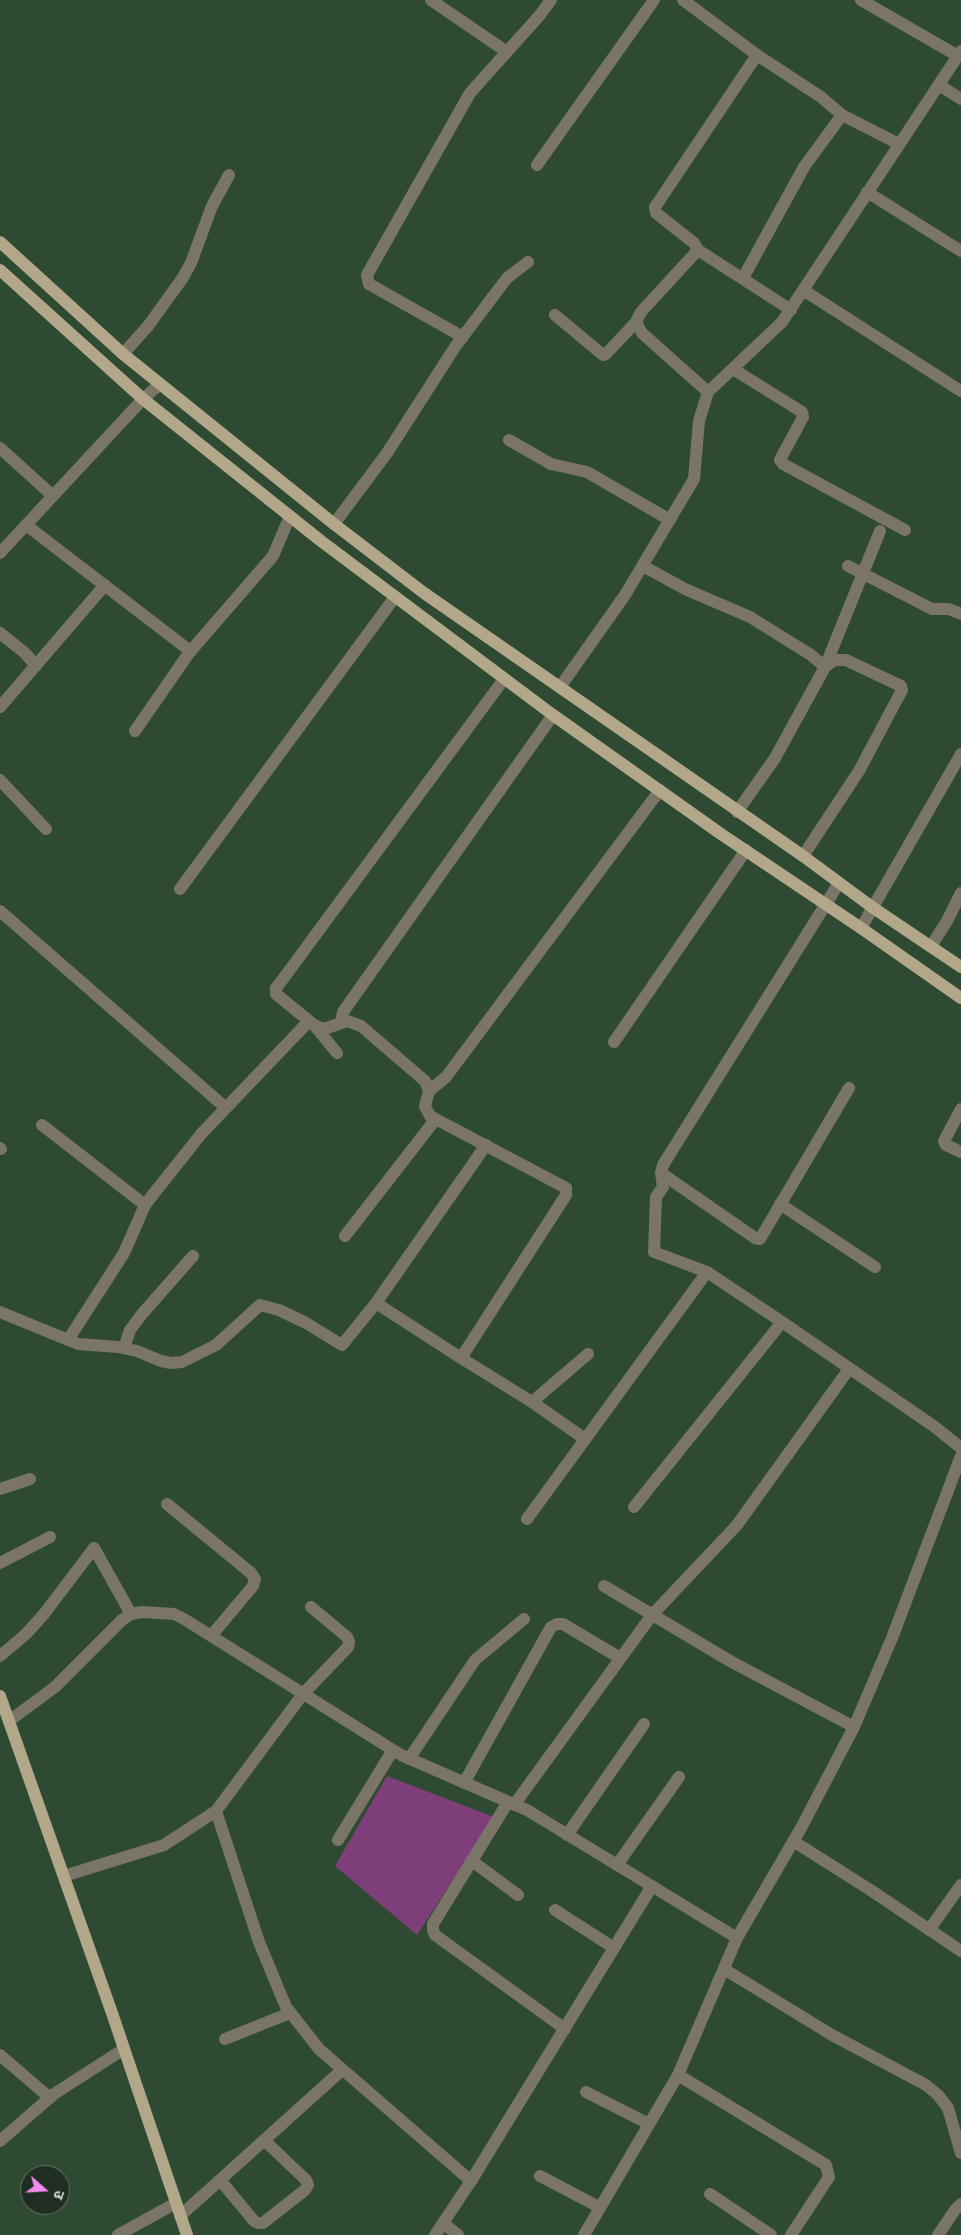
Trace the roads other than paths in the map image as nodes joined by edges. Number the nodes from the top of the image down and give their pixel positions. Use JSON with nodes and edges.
{"nodes":[{"id":1,"x":431,"y":0,"type":"edge"},
{"id":2,"x":551,"y":0,"type":"edge"},
{"id":3,"x":654,"y":0,"type":"edge"},
{"id":4,"x":683,"y":0,"type":"edge"},
{"id":5,"x":861,"y":0,"type":"edge"},
{"id":6,"x":508,"y":52,"type":"junction"},
{"id":7,"x":959,"y":53,"type":"edge"},
{"id":8,"x":757,"y":55,"type":"junction"},
{"id":9,"x":939,"y":85,"type":"junction"},
{"id":10,"x":961,"y":99,"type":"edge"},
{"id":11,"x":842,"y":115,"type":"junction"},
{"id":12,"x":899,"y":144,"type":"junction"},
{"id":13,"x":538,"y":165,"type":"dead end"},
{"id":14,"x":229,"y":175,"type":"dead end"},
{"id":15,"x":867,"y":192,"type":"junction"},
{"id":16,"x":0,"y":242,"type":"edge"},
{"id":17,"x":698,"y":250,"type":"junction"},
{"id":18,"x":961,"y":251,"type":"edge"},
{"id":19,"x":528,"y":262,"type":"dead end"},
{"id":20,"x":0,"y":270,"type":"edge"},
{"id":21,"x":743,"y":278,"type":"junction"},
{"id":22,"x":803,"y":290,"type":"junction"},
{"id":23,"x":791,"y":310,"type":"junction"},
{"id":24,"x":555,"y":315,"type":"dead end"},
{"id":25,"x":636,"y":322,"type":"junction"},
{"id":26,"x":463,"y":337,"type":"junction"},
{"id":27,"x":123,"y":354,"type":"junction"},
{"id":28,"x":733,"y":369,"type":"junction"},
{"id":29,"x":160,"y":384,"type":"junction"},
{"id":30,"x":961,"y":391,"type":"edge"},
{"id":31,"x":708,"y":392,"type":"junction"},
{"id":32,"x":143,"y":399,"type":"junction"},
{"id":33,"x":509,"y":440,"type":"dead end"},
{"id":34,"x":0,"y":448,"type":"edge"},
{"id":35,"x":53,"y":496,"type":"junction"},
{"id":36,"x":290,"y":516,"type":"junction"},
{"id":37,"x":670,"y":520,"type":"junction"},
{"id":38,"x":334,"y":524,"type":"junction"},
{"id":39,"x":26,"y":525,"type":"junction"},
{"id":40,"x":905,"y":530,"type":"dead end"},
{"id":41,"x":880,"y":531,"type":"dead end"},
{"id":42,"x":0,"y":553,"type":"edge"},
{"id":43,"x":643,"y":566,"type":"junction"},
{"id":44,"x":848,"y":566,"type":"dead end"},
{"id":45,"x":864,"y":574,"type":"junction"},
{"id":46,"x":105,"y":585,"type":"junction"},
{"id":47,"x":395,"y":597,"type":"junction"},
{"id":48,"x":961,"y":614,"type":"edge"},
{"id":49,"x":0,"y":633,"type":"edge"},
{"id":50,"x":189,"y":653,"type":"junction"},
{"id":51,"x":36,"y":666,"type":"junction"},
{"id":52,"x":825,"y":667,"type":"junction"},
{"id":53,"x":504,"y":679,"type":"junction"},
{"id":54,"x":560,"y":687,"type":"junction"},
{"id":55,"x":0,"y":707,"type":"edge"},
{"id":56,"x":553,"y":715,"type":"junction"},
{"id":57,"x":134,"y":731,"type":"dead end"},
{"id":58,"x":961,"y":754,"type":"edge"},
{"id":59,"x":0,"y":780,"type":"edge"},
{"id":60,"x":660,"y":790,"type":"junction"},
{"id":61,"x":737,"y":812,"type":"junction"},
{"id":62,"x":46,"y":829,"type":"dead end"},
{"id":63,"x":746,"y":850,"type":"junction"},
{"id":64,"x":803,"y":856,"type":"junction"},
{"id":65,"x":839,"y":883,"type":"junction"},
{"id":66,"x":180,"y":889,"type":"dead end"},
{"id":67,"x":961,"y":893,"type":"edge"},
{"id":68,"x":824,"y":903,"type":"junction"},
{"id":69,"x":872,"y":907,"type":"junction"},
{"id":70,"x":0,"y":911,"type":"edge"},
{"id":71,"x":860,"y":928,"type":"junction"},
{"id":72,"x":931,"y":946,"type":"junction"},
{"id":73,"x":961,"y":967,"type":"edge"},
{"id":74,"x":961,"y":998,"type":"edge"},
{"id":75,"x":341,"y":1022,"type":"junction"},
{"id":76,"x":311,"y":1023,"type":"junction"},
{"id":77,"x":614,"y":1042,"type":"dead end"},
{"id":78,"x":337,"y":1053,"type":"dead end"},
{"id":79,"x":848,"y":1088,"type":"dead end"},
{"id":80,"x":430,"y":1091,"type":"junction"},
{"id":81,"x":226,"y":1108,"type":"junction"},
{"id":82,"x":961,"y":1109,"type":"edge"},
{"id":83,"x":435,"y":1120,"type":"junction"},
{"id":84,"x":42,"y":1125,"type":"dead end"},
{"id":85,"x":486,"y":1145,"type":"junction"},
{"id":86,"x":961,"y":1152,"type":"edge"},
{"id":87,"x":660,"y":1173,"type":"junction"},
{"id":88,"x":780,"y":1204,"type":"junction"},
{"id":89,"x":145,"y":1205,"type":"junction"},
{"id":90,"x":346,"y":1236,"type":"dead end"},
{"id":91,"x":193,"y":1256,"type":"dead end"},
{"id":92,"x":875,"y":1267,"type":"dead end"},
{"id":93,"x":707,"y":1272,"type":"junction"},
{"id":94,"x":376,"y":1303,"type":"junction"},
{"id":95,"x":0,"y":1312,"type":"edge"},
{"id":96,"x":782,"y":1322,"type":"junction"},
{"id":97,"x":68,"y":1340,"type":"junction"},
{"id":98,"x":124,"y":1348,"type":"junction"},
{"id":99,"x":588,"y":1354,"type":"dead end"},
{"id":100,"x":461,"y":1358,"type":"junction"},
{"id":101,"x":849,"y":1369,"type":"junction"},
{"id":102,"x":532,"y":1402,"type":"junction"},
{"id":103,"x":585,"y":1439,"type":"junction"},
{"id":104,"x":961,"y":1448,"type":"edge"},
{"id":105,"x":961,"y":1456,"type":"edge"},
{"id":106,"x":30,"y":1478,"type":"dead end"},
{"id":107,"x":0,"y":1489,"type":"edge"},
{"id":108,"x":167,"y":1504,"type":"dead end"},
{"id":109,"x":634,"y":1507,"type":"dead end"},
{"id":110,"x":527,"y":1519,"type":"dead end"},
{"id":111,"x":50,"y":1537,"type":"dead end"},
{"id":112,"x":0,"y":1563,"type":"edge"},
{"id":113,"x":604,"y":1586,"type":"dead end"},
{"id":114,"x":311,"y":1607,"type":"dead end"},
{"id":115,"x":131,"y":1614,"type":"junction"},
{"id":116,"x":652,"y":1615,"type":"junction"},
{"id":117,"x":524,"y":1619,"type":"dead end"},
{"id":118,"x":211,"y":1636,"type":"junction"},
{"id":119,"x":0,"y":1656,"type":"edge"},
{"id":120,"x":620,"y":1658,"type":"junction"},
{"id":121,"x":303,"y":1694,"type":"junction"},
{"id":122,"x":0,"y":1696,"type":"edge"},
{"id":123,"x":9,"y":1721,"type":"junction"},
{"id":124,"x":644,"y":1724,"type":"dead end"},
{"id":125,"x":854,"y":1728,"type":"junction"},
{"id":126,"x":393,"y":1750,"type":"junction"},
{"id":127,"x":409,"y":1759,"type":"junction"},
{"id":128,"x":680,"y":1777,"type":"dead end"},
{"id":129,"x":464,"y":1783,"type":"junction"},
{"id":130,"x":511,"y":1804,"type":"junction"},
{"id":131,"x":216,"y":1811,"type":"junction"},
{"id":132,"x":567,"y":1835,"type":"junction"},
{"id":133,"x":338,"y":1840,"type":"dead end"},
{"id":134,"x":793,"y":1841,"type":"junction"},
{"id":135,"x":472,"y":1861,"type":"junction"},
{"id":136,"x":617,"y":1865,"type":"junction"},
{"id":137,"x":64,"y":1876,"type":"junction"},
{"id":138,"x":961,"y":1885,"type":"edge"},
{"id":139,"x":652,"y":1886,"type":"junction"},
{"id":140,"x":518,"y":1895,"type":"dead end"},
{"id":141,"x":555,"y":1910,"type":"dead end"},
{"id":142,"x":929,"y":1930,"type":"junction"},
{"id":143,"x":737,"y":1938,"type":"junction"},
{"id":144,"x":614,"y":1948,"type":"junction"},
{"id":145,"x":961,"y":1951,"type":"edge"},
{"id":146,"x":724,"y":1969,"type":"junction"},
{"id":147,"x":290,"y":2013,"type":"junction"},
{"id":148,"x":564,"y":2029,"type":"junction"},
{"id":149,"x":225,"y":2039,"type":"dead end"},
{"id":150,"x":124,"y":2049,"type":"junction"},
{"id":151,"x":0,"y":2055,"type":"edge"},
{"id":152,"x":342,"y":2070,"type":"junction"},
{"id":153,"x":678,"y":2075,"type":"junction"},
{"id":154,"x":586,"y":2092,"type":"dead end"},
{"id":155,"x":50,"y":2098,"type":"junction"},
{"id":156,"x":649,"y":2124,"type":"junction"},
{"id":157,"x":264,"y":2140,"type":"junction"},
{"id":158,"x":0,"y":2141,"type":"edge"},
{"id":159,"x":961,"y":2152,"type":"edge"},
{"id":160,"x":540,"y":2176,"type":"dead end"},
{"id":161,"x":220,"y":2180,"type":"junction"},
{"id":162,"x":471,"y":2181,"type":"junction"},
{"id":163,"x":710,"y":2194,"type":"dead end"},
{"id":164,"x":176,"y":2203,"type":"junction"},
{"id":165,"x":961,"y":2204,"type":"edge"},
{"id":166,"x":599,"y":2207,"type":"junction"},
{"id":167,"x":180,"y":2216,"type":"junction"},
{"id":168,"x":444,"y":2223,"type":"junction"},
{"id":169,"x":586,"y":2231,"type":"edge"},
{"id":170,"x":118,"y":2235,"type":"edge"},
{"id":171,"x":187,"y":2235,"type":"edge"},
{"id":172,"x":436,"y":2235,"type":"edge"},
{"id":173,"x":458,"y":2235,"type":"edge"},
{"id":174,"x":599,"y":2235,"type":"edge"},
{"id":175,"x":771,"y":2235,"type":"edge"},
{"id":176,"x":791,"y":2235,"type":"edge"},
{"id":177,"x":938,"y":2235,"type":"edge"}],
"edges":[{"from":1,"to":6,"type":"street"},
{"from":2,"to":6,"type":"street"},
{"from":3,"to":13,"type":"street"},
{"from":4,"to":8,"type":"street"},
{"from":5,"to":7,"type":"street"},
{"from":6,"to":26,"type":"street"},
{"from":7,"to":9,"type":"street"},
{"from":8,"to":11,"type":"street"},
{"from":8,"to":17,"type":"street"},
{"from":9,"to":10,"type":"street"},
{"from":9,"to":12,"type":"street"},
{"from":11,"to":12,"type":"street"},
{"from":11,"to":21,"type":"street"},
{"from":12,"to":15,"type":"street"},
{"from":14,"to":27,"type":"street"},
{"from":15,"to":18,"type":"street"},
{"from":15,"to":22,"type":"street"},
{"from":16,"to":27,"type":"main road"},
{"from":17,"to":21,"type":"street"},
{"from":17,"to":25,"type":"street"},
{"from":19,"to":26,"type":"street"},
{"from":20,"to":32,"type":"main road"},
{"from":21,"to":23,"type":"street"},
{"from":22,"to":23,"type":"street"},
{"from":22,"to":30,"type":"street"},
{"from":23,"to":28,"type":"street"},
{"from":24,"to":25,"type":"street"},
{"from":25,"to":31,"type":"street"},
{"from":26,"to":38,"type":"street"},
{"from":27,"to":29,"type":"main road"},
{"from":28,"to":31,"type":"street"},
{"from":28,"to":40,"type":"street"},
{"from":29,"to":32,"type":"street"},
{"from":29,"to":38,"type":"main road"},
{"from":31,"to":37,"type":"street"},
{"from":32,"to":35,"type":"street"},
{"from":32,"to":36,"type":"main road"},
{"from":33,"to":37,"type":"street"},
{"from":34,"to":35,"type":"street"},
{"from":35,"to":39,"type":"street"},
{"from":36,"to":47,"type":"main road"},
{"from":36,"to":50,"type":"street"},
{"from":37,"to":43,"type":"street"},
{"from":38,"to":54,"type":"main road"},
{"from":39,"to":42,"type":"street"},
{"from":39,"to":46,"type":"street"},
{"from":41,"to":45,"type":"street"},
{"from":43,"to":52,"type":"street"},
{"from":43,"to":54,"type":"street"},
{"from":44,"to":45,"type":"street"},
{"from":45,"to":48,"type":"street"},
{"from":45,"to":52,"type":"street"},
{"from":46,"to":50,"type":"street"},
{"from":46,"to":51,"type":"street"},
{"from":47,"to":53,"type":"main road"},
{"from":47,"to":66,"type":"street"},
{"from":49,"to":51,"type":"street"},
{"from":50,"to":57,"type":"street"},
{"from":51,"to":55,"type":"street"},
{"from":52,"to":61,"type":"street"},
{"from":52,"to":64,"type":"street"},
{"from":53,"to":56,"type":"main road"},
{"from":53,"to":76,"type":"street"},
{"from":54,"to":61,"type":"main road"},
{"from":56,"to":60,"type":"main road"},
{"from":56,"to":75,"type":"street"},
{"from":58,"to":69,"type":"street"},
{"from":59,"to":62,"type":"street"},
{"from":60,"to":63,"type":"main road"},
{"from":60,"to":80,"type":"street"},
{"from":61,"to":64,"type":"main road"},
{"from":63,"to":68,"type":"main road"},
{"from":63,"to":77,"type":"street"},
{"from":64,"to":65,"type":"main road"},
{"from":65,"to":68,"type":"street"},
{"from":65,"to":69,"type":"main road"},
{"from":67,"to":72,"type":"street"},
{"from":68,"to":71,"type":"main road"},
{"from":68,"to":87,"type":"street"},
{"from":69,"to":71,"type":"street"},
{"from":69,"to":72,"type":"main road"},
{"from":70,"to":81,"type":"street"},
{"from":71,"to":74,"type":"main road"},
{"from":72,"to":73,"type":"main road"},
{"from":75,"to":76,"type":"street"},
{"from":75,"to":80,"type":"street"},
{"from":76,"to":78,"type":"street"},
{"from":76,"to":81,"type":"street"},
{"from":79,"to":88,"type":"street"},
{"from":80,"to":83,"type":"street"},
{"from":81,"to":89,"type":"street"},
{"from":82,"to":86,"type":"street"},
{"from":83,"to":85,"type":"street"},
{"from":83,"to":90,"type":"street"},
{"from":84,"to":89,"type":"street"},
{"from":85,"to":94,"type":"street"},
{"from":85,"to":100,"type":"street"},
{"from":87,"to":88,"type":"street"},
{"from":87,"to":93,"type":"street"},
{"from":88,"to":92,"type":"street"},
{"from":89,"to":97,"type":"street"},
{"from":91,"to":98,"type":"street"},
{"from":93,"to":96,"type":"street"},
{"from":93,"to":103,"type":"street"},
{"from":94,"to":98,"type":"street"},
{"from":94,"to":100,"type":"street"},
{"from":95,"to":97,"type":"street"},
{"from":96,"to":101,"type":"street"},
{"from":96,"to":109,"type":"street"},
{"from":97,"to":98,"type":"street"},
{"from":99,"to":102,"type":"street"},
{"from":100,"to":102,"type":"street"},
{"from":101,"to":104,"type":"street"},
{"from":101,"to":116,"type":"street"},
{"from":102,"to":103,"type":"street"},
{"from":103,"to":110,"type":"street"},
{"from":105,"to":125,"type":"street"},
{"from":106,"to":107,"type":"street"},
{"from":108,"to":118,"type":"street"},
{"from":111,"to":112,"type":"street"},
{"from":113,"to":116,"type":"street"},
{"from":114,"to":121,"type":"street"},
{"from":115,"to":118,"type":"street"},
{"from":115,"to":119,"type":"street"},
{"from":115,"to":123,"type":"street"},
{"from":116,"to":120,"type":"street"},
{"from":116,"to":125,"type":"street"},
{"from":117,"to":127,"type":"street"},
{"from":118,"to":121,"type":"street"},
{"from":120,"to":129,"type":"street"},
{"from":120,"to":130,"type":"street"},
{"from":121,"to":126,"type":"street"},
{"from":121,"to":131,"type":"street"},
{"from":122,"to":123,"type":"main road"},
{"from":123,"to":137,"type":"main road"},
{"from":124,"to":132,"type":"street"},
{"from":125,"to":134,"type":"street"},
{"from":126,"to":127,"type":"street"},
{"from":126,"to":133,"type":"street"},
{"from":127,"to":129,"type":"street"},
{"from":128,"to":136,"type":"street"},
{"from":129,"to":130,"type":"street"},
{"from":130,"to":132,"type":"street"},
{"from":130,"to":135,"type":"street"},
{"from":131,"to":137,"type":"street"},
{"from":131,"to":147,"type":"street"},
{"from":132,"to":136,"type":"street"},
{"from":134,"to":142,"type":"street"},
{"from":134,"to":143,"type":"street"},
{"from":135,"to":140,"type":"street"},
{"from":135,"to":148,"type":"street"},
{"from":136,"to":139,"type":"street"},
{"from":137,"to":150,"type":"main road"},
{"from":138,"to":142,"type":"street"},
{"from":139,"to":143,"type":"street"},
{"from":139,"to":144,"type":"street"},
{"from":141,"to":144,"type":"street"},
{"from":142,"to":145,"type":"street"},
{"from":143,"to":146,"type":"street"},
{"from":144,"to":148,"type":"street"},
{"from":146,"to":153,"type":"street"},
{"from":146,"to":159,"type":"street"},
{"from":147,"to":149,"type":"street"},
{"from":147,"to":152,"type":"street"},
{"from":148,"to":162,"type":"street"},
{"from":150,"to":155,"type":"street"},
{"from":150,"to":164,"type":"main road"},
{"from":151,"to":155,"type":"street"},
{"from":152,"to":157,"type":"street"},
{"from":152,"to":162,"type":"street"},
{"from":153,"to":156,"type":"street"},
{"from":153,"to":176,"type":"street"},
{"from":154,"to":156,"type":"street"},
{"from":155,"to":158,"type":"street"},
{"from":156,"to":166,"type":"street"},
{"from":157,"to":161,"type":"street"},
{"from":157,"to":161,"type":"street"},
{"from":160,"to":166,"type":"street"},
{"from":161,"to":167,"type":"street"},
{"from":162,"to":168,"type":"street"},
{"from":163,"to":175,"type":"street"},
{"from":164,"to":167,"type":"main road"},
{"from":164,"to":170,"type":"street"},
{"from":165,"to":177,"type":"street"},
{"from":166,"to":169,"type":"street"},
{"from":167,"to":171,"type":"main road"},
{"from":168,"to":172,"type":"street"},
{"from":168,"to":173,"type":"street"},
{"from":169,"to":174,"type":"street"}]}
